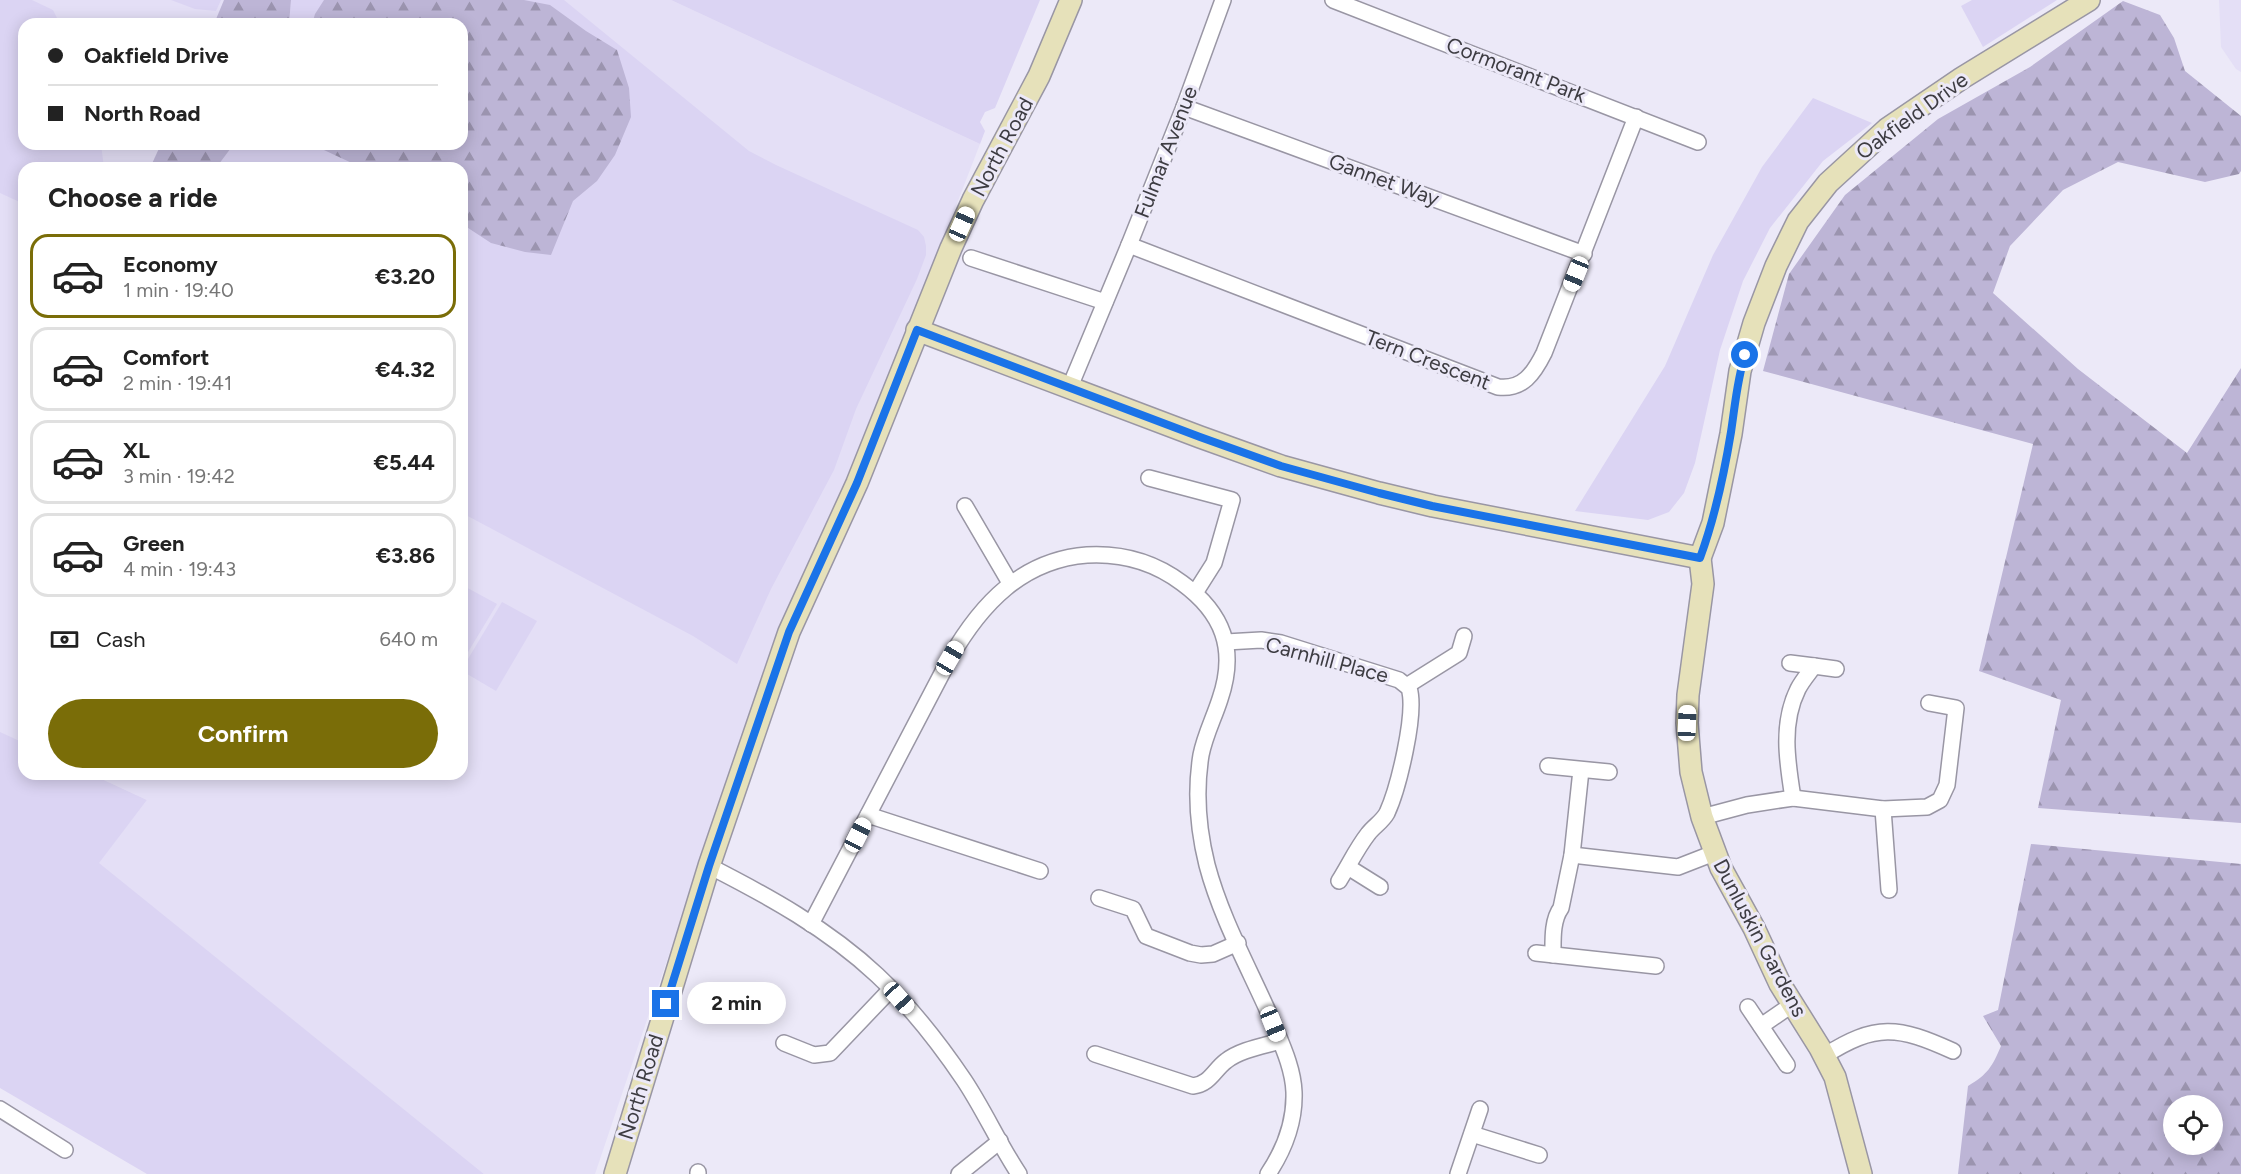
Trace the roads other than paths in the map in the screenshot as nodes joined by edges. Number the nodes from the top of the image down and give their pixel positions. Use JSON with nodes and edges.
{"nodes":[{"id":1,"x":1071,"y":0,"type":"edge"},
{"id":2,"x":1223,"y":0,"type":"edge"},
{"id":3,"x":1333,"y":0,"type":"edge"},
{"id":4,"x":2089,"y":0,"type":"edge"},
{"id":5,"x":1358,"y":4,"type":"edge"},
{"id":6,"x":1184,"y":107,"type":"junction"},
{"id":7,"x":1636,"y":117,"type":"junction"},
{"id":8,"x":1698,"y":142,"type":"dead end"},
{"id":9,"x":1129,"y":245,"type":"junction"},
{"id":10,"x":1584,"y":254,"type":"junction"},
{"id":11,"x":971,"y":258,"type":"dead end"},
{"id":12,"x":1105,"y":302,"type":"junction"},
{"id":13,"x":917,"y":330,"type":"junction"},
{"id":14,"x":1071,"y":388,"type":"junction"},
{"id":15,"x":1149,"y":478,"type":"dead end"},
{"id":16,"x":965,"y":506,"type":"dead end"},
{"id":17,"x":1700,"y":558,"type":"junction"},
{"id":18,"x":1010,"y":583,"type":"junction"},
{"id":19,"x":1195,"y":593,"type":"junction"},
{"id":20,"x":1464,"y":636,"type":"dead end"},
{"id":21,"x":1226,"y":642,"type":"junction"},
{"id":22,"x":1790,"y":663,"type":"dead end"},
{"id":23,"x":1814,"y":666,"type":"junction"},
{"id":24,"x":1836,"y":669,"type":"dead end"},
{"id":25,"x":1408,"y":686,"type":"junction"},
{"id":26,"x":1929,"y":703,"type":"dead end"},
{"id":27,"x":1548,"y":766,"type":"dead end"},
{"id":28,"x":1581,"y":770,"type":"junction"},
{"id":29,"x":1609,"y":772,"type":"dead end"},
{"id":30,"x":1792,"y":798,"type":"junction"},
{"id":31,"x":1883,"y":809,"type":"junction"},
{"id":32,"x":868,"y":815,"type":"junction"},
{"id":33,"x":1702,"y":817,"type":"junction"},
{"id":34,"x":1714,"y":853,"type":"junction"},
{"id":35,"x":1572,"y":855,"type":"junction"},
{"id":36,"x":709,"y":866,"type":"junction"},
{"id":37,"x":1348,"y":867,"type":"junction"},
{"id":38,"x":1040,"y":870,"type":"dead end"},
{"id":39,"x":1339,"y":881,"type":"dead end"},
{"id":40,"x":1380,"y":886,"type":"dead end"},
{"id":41,"x":1889,"y":890,"type":"dead end"},
{"id":42,"x":1099,"y":898,"type":"dead end"},
{"id":43,"x":811,"y":924,"type":"junction"},
{"id":44,"x":1238,"y":943,"type":"junction"},
{"id":45,"x":1536,"y":953,"type":"dead end"},
{"id":46,"x":1553,"y":955,"type":"junction"},
{"id":47,"x":1656,"y":966,"type":"dead end"},
{"id":48,"x":891,"y":989,"type":"junction"},
{"id":49,"x":1792,"y":1004,"type":"junction"},
{"id":50,"x":1748,"y":1007,"type":"dead end"},
{"id":51,"x":1761,"y":1026,"type":"junction"},
{"id":52,"x":1280,"y":1041,"type":"junction"},
{"id":53,"x":784,"y":1043,"type":"dead end"},
{"id":54,"x":1953,"y":1051,"type":"dead end"},
{"id":55,"x":1095,"y":1054,"type":"dead end"},
{"id":56,"x":1824,"y":1056,"type":"junction"},
{"id":57,"x":1787,"y":1065,"type":"dead end"},
{"id":58,"x":0,"y":1109,"type":"edge"},
{"id":59,"x":1480,"y":1109,"type":"dead end"},
{"id":60,"x":1472,"y":1134,"type":"junction"},
{"id":61,"x":1000,"y":1141,"type":"junction"},
{"id":62,"x":65,"y":1150,"type":"dead end"},
{"id":63,"x":1539,"y":1155,"type":"dead end"},
{"id":64,"x":615,"y":1174,"type":"edge"},
{"id":65,"x":959,"y":1174,"type":"edge"},
{"id":66,"x":1019,"y":1174,"type":"edge"},
{"id":67,"x":1268,"y":1174,"type":"edge"},
{"id":68,"x":1458,"y":1174,"type":"edge"},
{"id":69,"x":1861,"y":1174,"type":"edge"}],
"edges":[{"from":1,"to":13,"type":"street","name":"North Road"},
{"from":2,"to":6,"type":"street","name":"Fulmar Avenue"},
{"from":3,"to":5,"type":"street","name":"Cormorant Park"},
{"from":4,"to":17,"type":"street","name":"Oakfield Drive"},
{"from":5,"to":7,"type":"street","name":"Cormorant Park"},
{"from":6,"to":9,"type":"street","name":"Fulmar Avenue"},
{"from":6,"to":10,"type":"street","name":"Gannet Way"},
{"from":7,"to":8,"type":"street","name":"Cormorant Park"},
{"from":7,"to":10,"type":"street","name":"Tern Crescent"},
{"from":9,"to":10,"type":"street","name":"Tern Crescent"},
{"from":9,"to":12,"type":"street","name":"Fulmar Avenue"},
{"from":11,"to":12,"type":"street"},
{"from":12,"to":14,"type":"street","name":"Fulmar Avenue"},
{"from":13,"to":14,"type":"street"},
{"from":13,"to":36,"type":"street","name":"North Road"},
{"from":14,"to":17,"type":"street"},
{"from":15,"to":19,"type":"street"},
{"from":16,"to":18,"type":"street"},
{"from":17,"to":33,"type":"street","name":"Dunluskin Gardens"},
{"from":18,"to":19,"type":"street"},
{"from":18,"to":32,"type":"street"},
{"from":19,"to":21,"type":"street"},
{"from":20,"to":25,"type":"street"},
{"from":21,"to":25,"type":"street","name":"Carnhill Place"},
{"from":21,"to":44,"type":"street"},
{"from":22,"to":23,"type":"street"},
{"from":23,"to":24,"type":"street"},
{"from":23,"to":30,"type":"street"},
{"from":25,"to":37,"type":"street","name":"Carnhill Place"},
{"from":26,"to":31,"type":"street"},
{"from":27,"to":28,"type":"street"},
{"from":28,"to":29,"type":"street"},
{"from":28,"to":35,"type":"street"},
{"from":30,"to":31,"type":"street"},
{"from":30,"to":33,"type":"street"},
{"from":31,"to":41,"type":"street"},
{"from":32,"to":38,"type":"street"},
{"from":32,"to":43,"type":"street"},
{"from":33,"to":34,"type":"street","name":"Dunluskin Gardens"},
{"from":34,"to":35,"type":"street"},
{"from":34,"to":49,"type":"street","name":"Dunluskin Gardens"},
{"from":35,"to":46,"type":"street"},
{"from":36,"to":43,"type":"street"},
{"from":36,"to":64,"type":"street","name":"North Road"},
{"from":37,"to":39,"type":"street","name":"Carnhill Place"},
{"from":37,"to":40,"type":"street"},
{"from":42,"to":44,"type":"street"},
{"from":43,"to":48,"type":"street"},
{"from":44,"to":52,"type":"street"},
{"from":45,"to":46,"type":"street"},
{"from":46,"to":47,"type":"street"},
{"from":48,"to":53,"type":"street"},
{"from":48,"to":61,"type":"street"},
{"from":49,"to":51,"type":"street"},
{"from":49,"to":56,"type":"street","name":"Dunluskin Gardens"},
{"from":50,"to":51,"type":"street"},
{"from":51,"to":57,"type":"street"},
{"from":52,"to":55,"type":"street"},
{"from":52,"to":67,"type":"street"},
{"from":54,"to":56,"type":"street"},
{"from":56,"to":69,"type":"street","name":"Dunluskin Gardens"},
{"from":58,"to":62,"type":"street"},
{"from":59,"to":60,"type":"street"},
{"from":60,"to":63,"type":"street"},
{"from":60,"to":68,"type":"street"},
{"from":61,"to":65,"type":"street"},
{"from":61,"to":66,"type":"street"}]}
